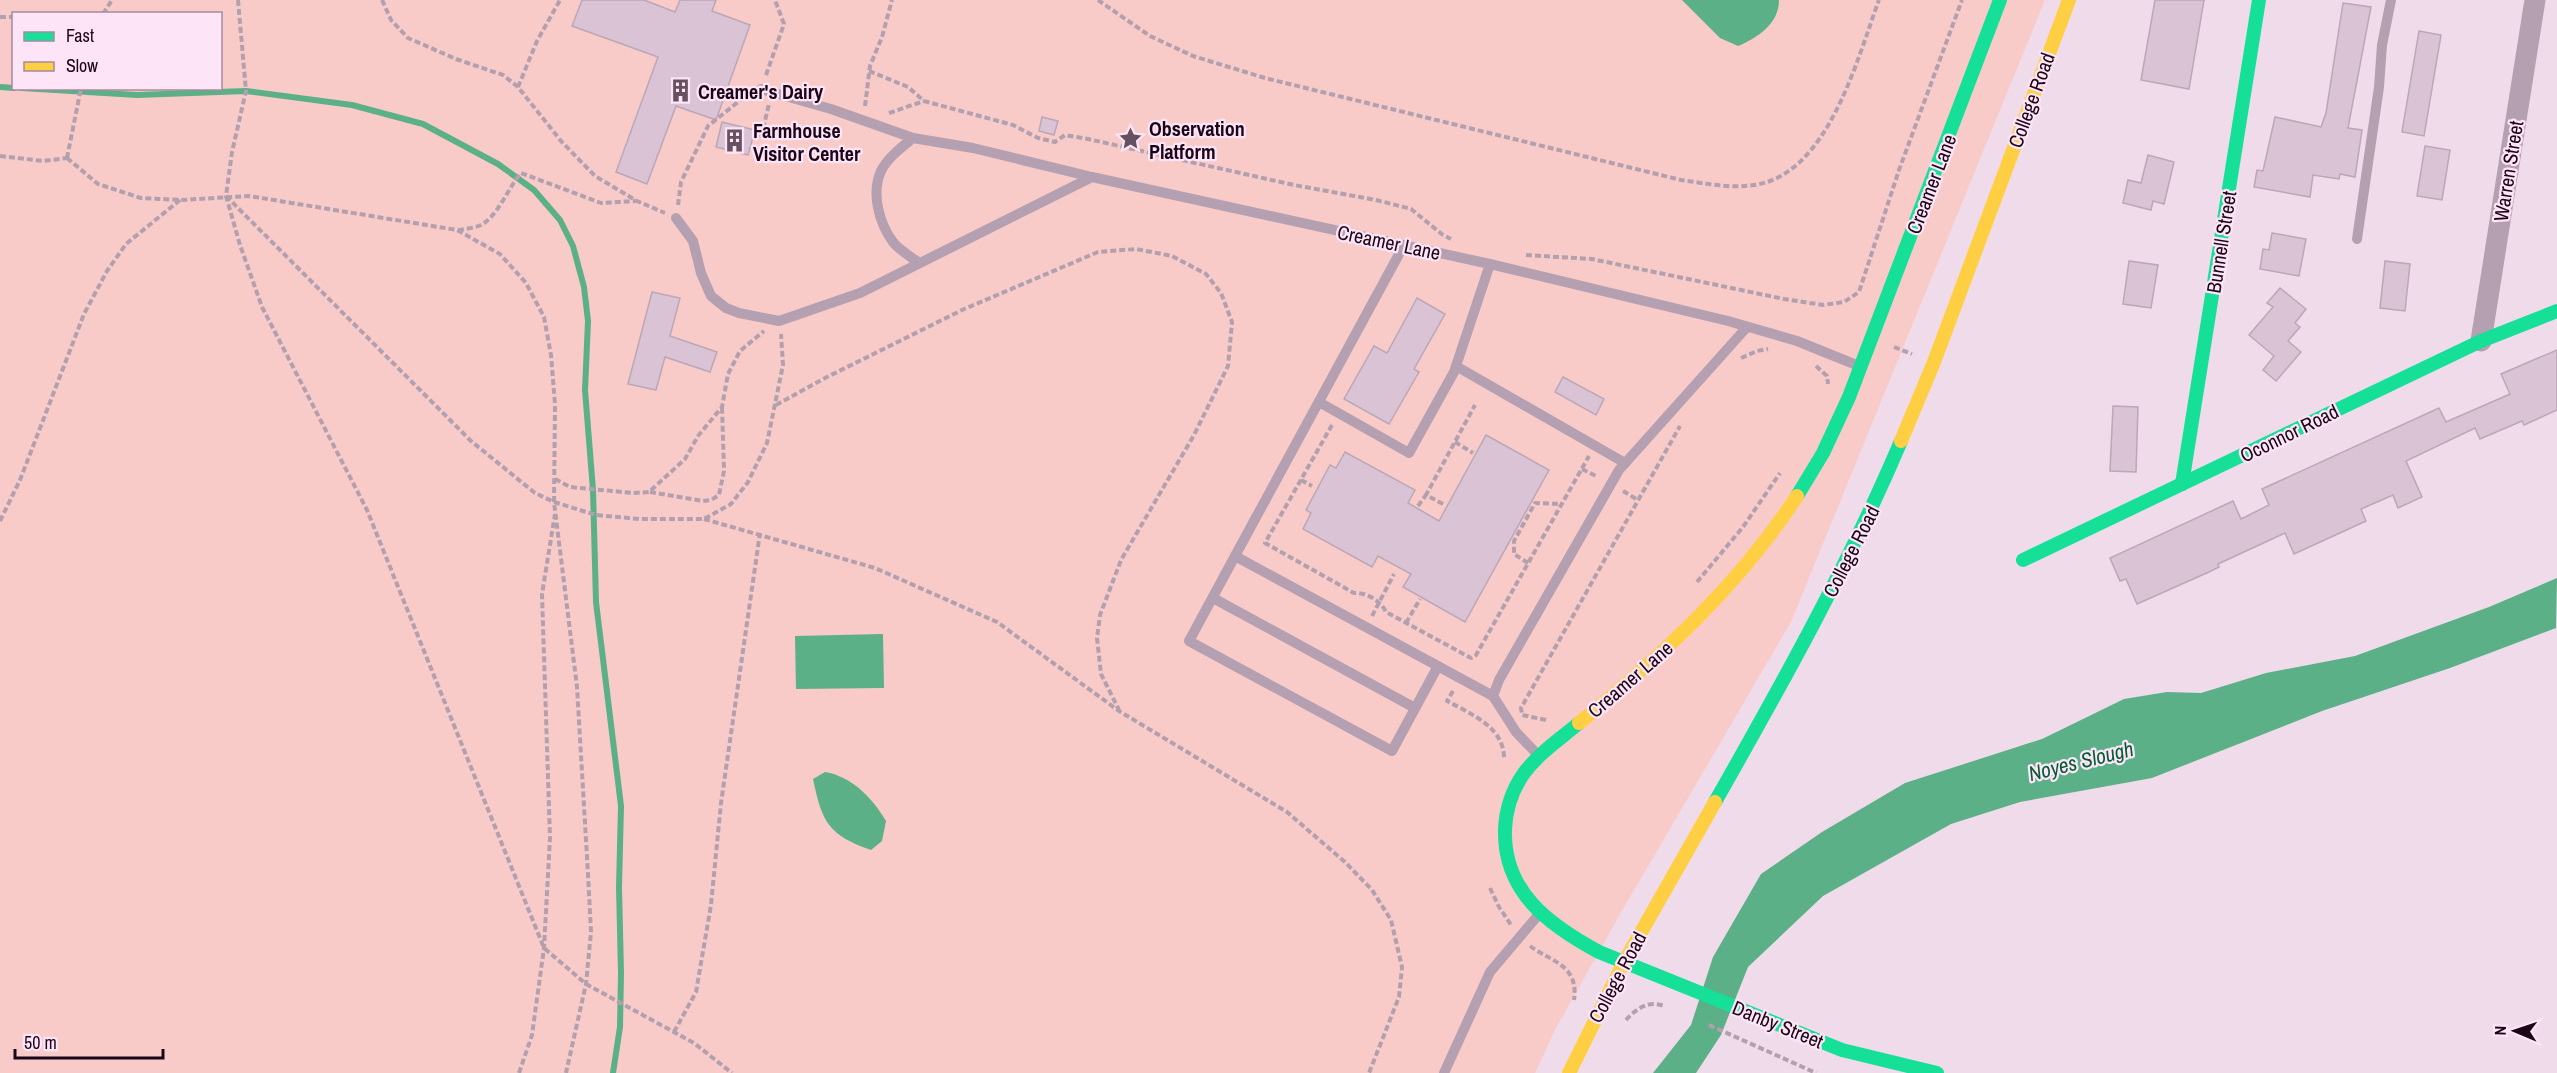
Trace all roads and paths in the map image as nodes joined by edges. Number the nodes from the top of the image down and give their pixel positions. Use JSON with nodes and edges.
{"nodes":[{"id":1,"x":238,"y":0,"type":"edge"},
{"id":2,"x":382,"y":0,"type":"edge"},
{"id":3,"x":560,"y":0,"type":"edge"},
{"id":4,"x":775,"y":0,"type":"edge"},
{"id":5,"x":892,"y":0,"type":"edge"},
{"id":6,"x":1098,"y":0,"type":"edge"},
{"id":7,"x":1879,"y":0,"type":"edge"},
{"id":8,"x":1962,"y":0,"type":"edge"},
{"id":9,"x":2000,"y":0,"type":"edge"},
{"id":10,"x":2069,"y":0,"type":"edge"},
{"id":11,"x":2259,"y":0,"type":"edge"},
{"id":12,"x":2391,"y":0,"type":"edge"},
{"id":13,"x":2535,"y":0,"type":"edge"},
{"id":14,"x":869,"y":71,"type":"junction"},
{"id":15,"x":518,"y":87,"type":"junction"},
{"id":16,"x":81,"y":90,"type":"edge"},
{"id":17,"x":767,"y":90,"type":"junction"},
{"id":18,"x":924,"y":101,"type":"junction"},
{"id":19,"x":866,"y":122,"type":"junction"},
{"id":20,"x":753,"y":136,"type":"dead end"},
{"id":21,"x":913,"y":138,"type":"junction"},
{"id":22,"x":0,"y":156,"type":"edge"},
{"id":23,"x":67,"y":158,"type":"junction"},
{"id":24,"x":1092,"y":177,"type":"junction"},
{"id":25,"x":226,"y":196,"type":"junction"},
{"id":26,"x":181,"y":200,"type":"junction"},
{"id":27,"x":637,"y":201,"type":"junction"},
{"id":28,"x":675,"y":218,"type":"junction"},
{"id":29,"x":457,"y":230,"type":"junction"},
{"id":30,"x":2357,"y":239,"type":"dead end"},
{"id":31,"x":1458,"y":242,"type":"dead end"},
{"id":32,"x":1404,"y":245,"type":"junction"},
{"id":33,"x":1520,"y":255,"type":"dead end"},
{"id":34,"x":918,"y":262,"type":"junction"},
{"id":35,"x":1490,"y":264,"type":"junction"},
{"id":36,"x":2557,"y":310,"type":"edge"},
{"id":37,"x":779,"y":321,"type":"junction"},
{"id":38,"x":1747,"y":327,"type":"junction"},
{"id":39,"x":2481,"y":341,"type":"junction"},
{"id":40,"x":1772,"y":348,"type":"dead end"},
{"id":41,"x":1736,"y":363,"type":"dead end"},
{"id":42,"x":1811,"y":363,"type":"dead end"},
{"id":43,"x":1456,"y":366,"type":"junction"},
{"id":44,"x":1860,"y":366,"type":"junction"},
{"id":45,"x":1830,"y":392,"type":"dead end"},
{"id":46,"x":1319,"y":402,"type":"junction"},
{"id":47,"x":776,"y":405,"type":"junction"},
{"id":48,"x":1476,"y":405,"type":"dead end"},
{"id":49,"x":722,"y":407,"type":"junction"},
{"id":50,"x":1339,"y":414,"type":"junction"},
{"id":51,"x":1682,"y":422,"type":"dead end"},
{"id":52,"x":1455,"y":442,"type":"junction"},
{"id":53,"x":1595,"y":445,"type":"junction"},
{"id":54,"x":1473,"y":453,"type":"dead end"},
{"id":55,"x":1625,"y":463,"type":"junction"},
{"id":56,"x":1782,"y":471,"type":"dead end"},
{"id":57,"x":555,"y":479,"type":"junction"},
{"id":58,"x":1301,"y":480,"type":"junction"},
{"id":59,"x":2182,"y":484,"type":"junction"},
{"id":60,"x":1312,"y":486,"type":"dead end"},
{"id":61,"x":649,"y":492,"type":"junction"},
{"id":62,"x":1426,"y":495,"type":"junction"},
{"id":63,"x":555,"y":502,"type":"junction"},
{"id":64,"x":1443,"y":504,"type":"dead end"},
{"id":65,"x":1562,"y":504,"type":"junction"},
{"id":66,"x":1418,"y":506,"type":"dead end"},
{"id":67,"x":556,"y":509,"type":"junction"},
{"id":68,"x":704,"y":519,"type":"junction"},
{"id":69,"x":0,"y":521,"type":"edge"},
{"id":70,"x":760,"y":533,"type":"junction"},
{"id":71,"x":1235,"y":556,"type":"junction"},
{"id":72,"x":2023,"y":560,"type":"dead end"},
{"id":73,"x":1528,"y":563,"type":"junction"},
{"id":74,"x":1394,"y":573,"type":"dead end"},
{"id":75,"x":1694,"y":587,"type":"dead end"},
{"id":76,"x":1213,"y":598,"type":"junction"},
{"id":77,"x":1420,"y":599,"type":"dead end"},
{"id":78,"x":1379,"y":602,"type":"junction"},
{"id":79,"x":1406,"y":623,"type":"junction"},
{"id":80,"x":1366,"y":627,"type":"junction"},
{"id":81,"x":1438,"y":666,"type":"junction"},
{"id":82,"x":1493,"y":696,"type":"junction"},
{"id":83,"x":1415,"y":708,"type":"junction"},
{"id":84,"x":1119,"y":711,"type":"junction"},
{"id":85,"x":1556,"y":715,"type":"dead end"},
{"id":86,"x":1547,"y":721,"type":"junction"},
{"id":87,"x":1525,"y":742,"type":"junction"},
{"id":88,"x":1540,"y":757,"type":"junction"},
{"id":89,"x":1504,"y":759,"type":"dead end"},
{"id":90,"x":1540,"y":912,"type":"junction"},
{"id":91,"x":544,"y":948,"type":"junction"},
{"id":92,"x":1623,"y":964,"type":"junction"},
{"id":93,"x":586,"y":984,"type":"junction"},
{"id":94,"x":1644,"y":1005,"type":"dead end"},
{"id":95,"x":1674,"y":1009,"type":"dead end"},
{"id":96,"x":674,"y":1032,"type":"junction"},
{"id":97,"x":1751,"y":1042,"type":"dead end"},
{"id":98,"x":519,"y":1073,"type":"edge"},
{"id":99,"x":566,"y":1073,"type":"edge"},
{"id":100,"x":732,"y":1073,"type":"edge"},
{"id":101,"x":1369,"y":1073,"type":"edge"},
{"id":102,"x":1444,"y":1073,"type":"edge"},
{"id":103,"x":1569,"y":1073,"type":"edge"},
{"id":104,"x":1816,"y":1073,"type":"edge"},
{"id":105,"x":1936,"y":1073,"type":"edge"}],
"edges":[{"from":1,"to":25,"type":"path"},
{"from":2,"to":15,"type":"path"},
{"from":3,"to":15,"type":"path"},
{"from":4,"to":17,"type":"path"},
{"from":5,"to":14,"type":"path"},
{"from":6,"to":7,"type":"path"},
{"from":8,"to":33,"type":"path"},
{"from":9,"to":44,"type":"street","name":"Creamer Lane"},
{"from":10,"to":92,"type":"street","name":"College Road"},
{"from":11,"to":59,"type":"street","name":"Bunnell Street"},
{"from":12,"to":30,"type":"lane"},
{"from":13,"to":39,"type":"street","name":"Warren Street"},
{"from":14,"to":18,"type":"path"},
{"from":14,"to":19,"type":"path"},
{"from":15,"to":27,"type":"path"},
{"from":16,"to":23,"type":"path"},
{"from":17,"to":19,"type":"lane","name":"Creamer Lane"},
{"from":17,"to":20,"type":"path"},
{"from":17,"to":28,"type":"path"},
{"from":18,"to":19,"type":"path"},
{"from":18,"to":31,"type":"path"},
{"from":19,"to":21,"type":"lane","name":"Creamer Lane"},
{"from":21,"to":24,"type":"lane","name":"Creamer Lane"},
{"from":21,"to":34,"type":"lane"},
{"from":22,"to":23,"type":"path"},
{"from":23,"to":26,"type":"path"},
{"from":24,"to":32,"type":"lane","name":"Creamer Lane"},
{"from":24,"to":34,"type":"lane"},
{"from":25,"to":26,"type":"path"},
{"from":25,"to":29,"type":"path"},
{"from":25,"to":63,"type":"path"},
{"from":25,"to":91,"type":"path"},
{"from":26,"to":69,"type":"path"},
{"from":27,"to":28,"type":"path"},
{"from":27,"to":29,"type":"path"},
{"from":28,"to":37,"type":"lane"},
{"from":29,"to":57,"type":"path"},
{"from":32,"to":35,"type":"lane","name":"Creamer Lane"},
{"from":32,"to":46,"type":"lane"},
{"from":34,"to":37,"type":"lane"},
{"from":35,"to":38,"type":"lane","name":"Creamer Lane"},
{"from":35,"to":43,"type":"lane"},
{"from":36,"to":39,"type":"street","name":"Oconnor Road"},
{"from":37,"to":47,"type":"path"},
{"from":37,"to":49,"type":"path"},
{"from":38,"to":44,"type":"lane","name":"Creamer Lane"},
{"from":38,"to":55,"type":"lane"},
{"from":39,"to":59,"type":"street","name":"Oconnor Road"},
{"from":40,"to":41,"type":"path"},
{"from":42,"to":45,"type":"path"},
{"from":43,"to":50,"type":"lane"},
{"from":43,"to":53,"type":"lane"},
{"from":44,"to":88,"type":"street","name":"Creamer Lane"},
{"from":46,"to":50,"type":"lane"},
{"from":46,"to":71,"type":"lane"},
{"from":47,"to":68,"type":"path"},
{"from":47,"to":84,"type":"path"},
{"from":48,"to":52,"type":"path"},
{"from":49,"to":61,"type":"path"},
{"from":49,"to":61,"type":"path"},
{"from":50,"to":58,"type":"path"},
{"from":51,"to":86,"type":"path"},
{"from":52,"to":54,"type":"path"},
{"from":52,"to":62,"type":"path"},
{"from":53,"to":55,"type":"lane"},
{"from":53,"to":65,"type":"path"},
{"from":55,"to":82,"type":"lane"},
{"from":56,"to":75,"type":"path"},
{"from":57,"to":61,"type":"path"},
{"from":57,"to":63,"type":"path"},
{"from":58,"to":60,"type":"path"},
{"from":58,"to":78,"type":"path"},
{"from":59,"to":72,"type":"street","name":"Oconnor Road"},
{"from":62,"to":64,"type":"path"},
{"from":62,"to":66,"type":"path"},
{"from":63,"to":67,"type":"path"},
{"from":63,"to":68,"type":"path"},
{"from":65,"to":73,"type":"path"},
{"from":65,"to":73,"type":"path"},
{"from":67,"to":91,"type":"path"},
{"from":67,"to":93,"type":"path"},
{"from":68,"to":70,"type":"path"},
{"from":70,"to":84,"type":"path"},
{"from":70,"to":96,"type":"path"},
{"from":71,"to":76,"type":"lane"},
{"from":71,"to":80,"type":"lane"},
{"from":73,"to":79,"type":"path"},
{"from":74,"to":78,"type":"path"},
{"from":76,"to":83,"type":"lane"},
{"from":76,"to":83,"type":"lane"},
{"from":77,"to":79,"type":"path"},
{"from":78,"to":79,"type":"path"},
{"from":78,"to":80,"type":"path"},
{"from":80,"to":81,"type":"lane"},
{"from":81,"to":82,"type":"lane"},
{"from":81,"to":83,"type":"lane"},
{"from":82,"to":87,"type":"lane"},
{"from":84,"to":101,"type":"path"},
{"from":85,"to":86,"type":"path"},
{"from":86,"to":87,"type":"path"},
{"from":87,"to":88,"type":"lane"},
{"from":87,"to":89,"type":"path"},
{"from":88,"to":90,"type":"street","name":"Creamer Lane"},
{"from":90,"to":92,"type":"street","name":"Creamer Lane"},
{"from":90,"to":102,"type":"lane"},
{"from":91,"to":93,"type":"path"},
{"from":91,"to":98,"type":"path"},
{"from":92,"to":103,"type":"street","name":"College Road"},
{"from":92,"to":105,"type":"street","name":"Danby Street"},
{"from":93,"to":96,"type":"path"},
{"from":93,"to":99,"type":"path"},
{"from":94,"to":95,"type":"path"},
{"from":96,"to":100,"type":"path"},
{"from":97,"to":104,"type":"path"}]}
